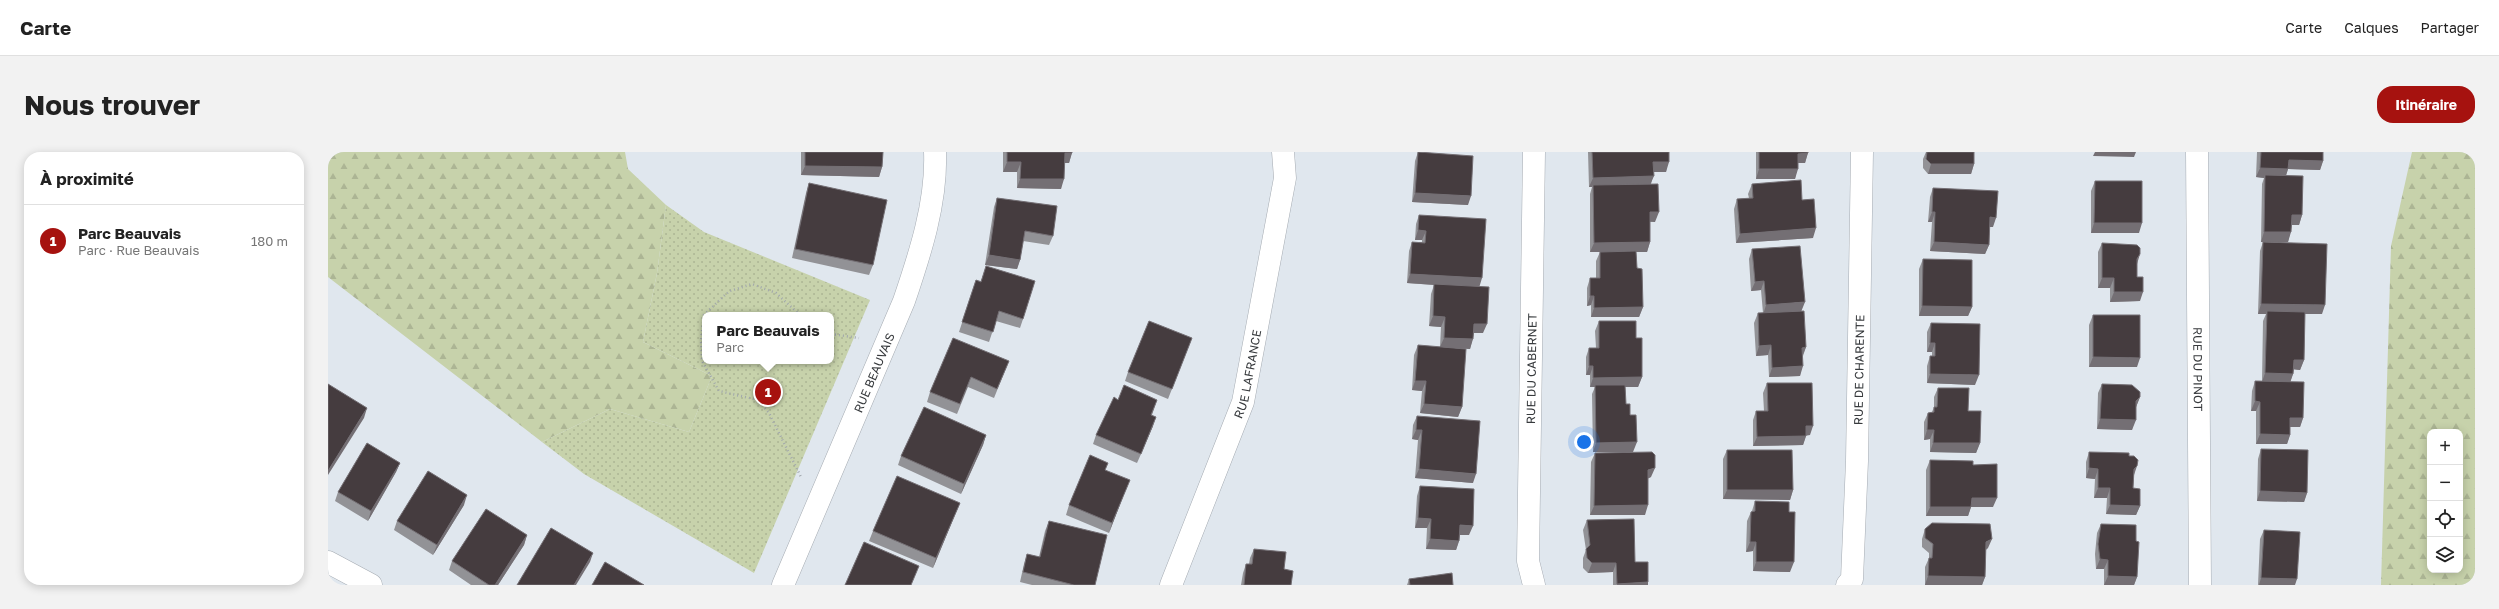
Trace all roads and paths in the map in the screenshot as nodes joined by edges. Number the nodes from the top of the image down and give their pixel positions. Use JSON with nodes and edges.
{"nodes":[{"id":1,"x":935,"y":152,"type":"edge"},
{"id":2,"x":1283,"y":152,"type":"edge"},
{"id":3,"x":1534,"y":152,"type":"edge"},
{"id":4,"x":1862,"y":152,"type":"edge"},
{"id":5,"x":2197,"y":152,"type":"edge"},
{"id":6,"x":707,"y":312,"type":"edge"},
{"id":7,"x":797,"y":312,"type":"edge"},
{"id":8,"x":702,"y":332,"type":"edge"},
{"id":9,"x":702,"y":361,"type":"edge"},
{"id":10,"x":704,"y":364,"type":"edge"},
{"id":11,"x":825,"y":487,"type":"junction"},
{"id":12,"x":328,"y":562,"type":"edge"},
{"id":13,"x":371,"y":585,"type":"edge"},
{"id":14,"x":783,"y":585,"type":"edge"},
{"id":15,"x":1171,"y":585,"type":"edge"},
{"id":16,"x":1534,"y":585,"type":"edge"},
{"id":17,"x":1847,"y":585,"type":"edge"},
{"id":18,"x":2200,"y":585,"type":"edge"}],
"edges":[{"from":1,"to":11,"type":"street","name":"RUE BEAUVAIS"},
{"from":2,"to":15,"type":"street","name":"RUE LAFRANCE"},
{"from":3,"to":16,"type":"street","name":"RUE DU CABERNET"},
{"from":4,"to":17,"type":"street","name":"RUE DE CHARENTE"},
{"from":5,"to":18,"type":"street","name":"RUE DU PINOT"},
{"from":6,"to":7,"type":"path"},
{"from":8,"to":9,"type":"path"},
{"from":10,"to":11,"type":"path"},
{"from":11,"to":14,"type":"street","name":"RUE BEAUVAIS"},
{"from":12,"to":13,"type":"street"}]}
